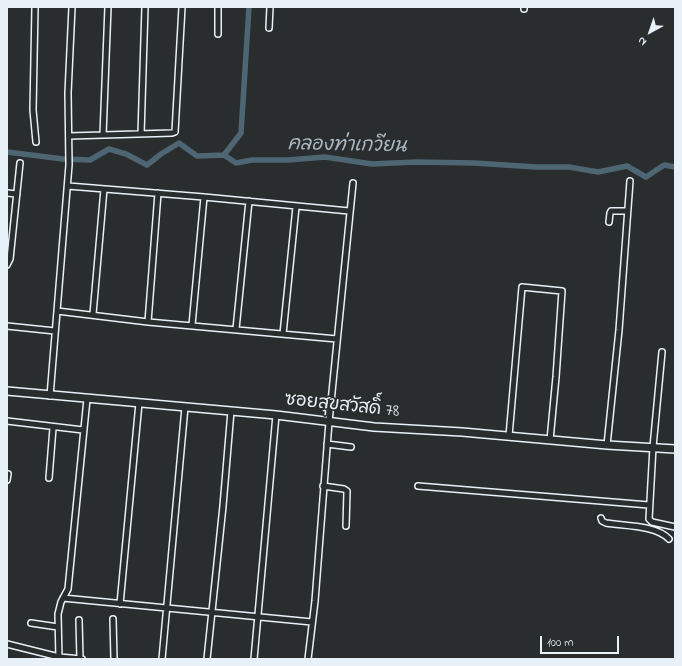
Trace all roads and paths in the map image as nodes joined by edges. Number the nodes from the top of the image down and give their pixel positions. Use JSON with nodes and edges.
{"nodes":[{"id":1,"x":35,"y":7,"type":"edge"},
{"id":2,"x":72,"y":7,"type":"edge"},
{"id":3,"x":108,"y":7,"type":"edge"},
{"id":4,"x":145,"y":7,"type":"edge"},
{"id":5,"x":182,"y":7,"type":"edge"},
{"id":6,"x":218,"y":7,"type":"edge"},
{"id":7,"x":270,"y":7,"type":"edge"},
{"id":8,"x":269,"y":28,"type":"dead end"},
{"id":9,"x":218,"y":34,"type":"dead end"},
{"id":10,"x":141,"y":134,"type":"junction"},
{"id":11,"x":103,"y":135,"type":"junction"},
{"id":12,"x":70,"y":136,"type":"junction"},
{"id":13,"x":36,"y":142,"type":"dead end"},
{"id":14,"x":20,"y":163,"type":"dead end"},
{"id":15,"x":630,"y":181,"type":"dead end"},
{"id":16,"x":353,"y":183,"type":"dead end"},
{"id":17,"x":68,"y":186,"type":"junction"},
{"id":18,"x":104,"y":189,"type":"junction"},
{"id":19,"x":7,"y":193,"type":"edge"},
{"id":20,"x":158,"y":193,"type":"junction"},
{"id":21,"x":17,"y":194,"type":"junction"},
{"id":22,"x":204,"y":197,"type":"junction"},
{"id":23,"x":249,"y":201,"type":"junction"},
{"id":24,"x":296,"y":207,"type":"junction"},
{"id":25,"x":349,"y":211,"type":"junction"},
{"id":26,"x":628,"y":211,"type":"junction"},
{"id":27,"x":609,"y":222,"type":"dead end"},
{"id":28,"x":7,"y":265,"type":"edge"},
{"id":29,"x":57,"y":311,"type":"junction"},
{"id":30,"x":93,"y":314,"type":"junction"},
{"id":31,"x":148,"y":322,"type":"junction"},
{"id":32,"x":192,"y":325,"type":"junction"},
{"id":33,"x":7,"y":326,"type":"edge"},
{"id":34,"x":236,"y":329,"type":"junction"},
{"id":35,"x":55,"y":331,"type":"junction"},
{"id":36,"x":283,"y":334,"type":"junction"},
{"id":37,"x":337,"y":339,"type":"junction"},
{"id":38,"x":662,"y":352,"type":"dead end"},
{"id":39,"x":7,"y":391,"type":"edge"},
{"id":40,"x":50,"y":396,"type":"junction"},
{"id":41,"x":87,"y":398,"type":"junction"},
{"id":42,"x":139,"y":403,"type":"junction"},
{"id":43,"x":185,"y":407,"type":"junction"},
{"id":44,"x":231,"y":411,"type":"junction"},
{"id":45,"x":276,"y":415,"type":"junction"},
{"id":46,"x":7,"y":421,"type":"edge"},
{"id":47,"x":329,"y":422,"type":"junction"},
{"id":48,"x":54,"y":428,"type":"junction"},
{"id":49,"x":84,"y":430,"type":"junction"},
{"id":50,"x":509,"y":436,"type":"junction"},
{"id":51,"x":550,"y":440,"type":"junction"},
{"id":52,"x":327,"y":444,"type":"junction"},
{"id":53,"x":607,"y":445,"type":"junction"},
{"id":54,"x":351,"y":447,"type":"dead end"},
{"id":55,"x":654,"y":447,"type":"junction"},
{"id":56,"x":675,"y":449,"type":"edge"},
{"id":57,"x":8,"y":474,"type":"edge"},
{"id":58,"x":49,"y":478,"type":"dead end"},
{"id":59,"x":7,"y":480,"type":"edge"},
{"id":60,"x":323,"y":486,"type":"junction"},
{"id":61,"x":418,"y":486,"type":"dead end"},
{"id":62,"x":649,"y":505,"type":"junction"},
{"id":63,"x":601,"y":518,"type":"dead end"},
{"id":64,"x":650,"y":521,"type":"junction"},
{"id":65,"x":346,"y":526,"type":"dead end"},
{"id":66,"x":675,"y":527,"type":"edge"},
{"id":67,"x":647,"y":529,"type":"junction"},
{"id":68,"x":669,"y":539,"type":"dead end"},
{"id":69,"x":63,"y":598,"type":"junction"},
{"id":70,"x":120,"y":604,"type":"junction"},
{"id":71,"x":166,"y":607,"type":"junction"},
{"id":72,"x":212,"y":612,"type":"junction"},
{"id":73,"x":258,"y":616,"type":"junction"},
{"id":74,"x":113,"y":618,"type":"dead end"},
{"id":75,"x":80,"y":620,"type":"dead end"},
{"id":76,"x":312,"y":622,"type":"junction"},
{"id":77,"x":31,"y":623,"type":"dead end"},
{"id":78,"x":58,"y":627,"type":"junction"},
{"id":79,"x":7,"y":644,"type":"edge"},
{"id":80,"x":59,"y":658,"type":"edge"},
{"id":81,"x":81,"y":659,"type":"edge"},
{"id":82,"x":114,"y":659,"type":"edge"},
{"id":83,"x":162,"y":659,"type":"edge"},
{"id":84,"x":207,"y":659,"type":"edge"},
{"id":85,"x":254,"y":659,"type":"edge"},
{"id":86,"x":308,"y":659,"type":"edge"}],
"edges":[{"from":1,"to":13,"type":"street"},
{"from":2,"to":12,"type":"street"},
{"from":3,"to":11,"type":"street"},
{"from":4,"to":10,"type":"street"},
{"from":5,"to":10,"type":"street"},
{"from":6,"to":9,"type":"street"},
{"from":7,"to":8,"type":"street"},
{"from":10,"to":11,"type":"street"},
{"from":11,"to":12,"type":"street"},
{"from":12,"to":17,"type":"street"},
{"from":14,"to":21,"type":"street"},
{"from":15,"to":26,"type":"street"},
{"from":16,"to":25,"type":"street"},
{"from":17,"to":18,"type":"street"},
{"from":17,"to":29,"type":"street"},
{"from":18,"to":20,"type":"street"},
{"from":18,"to":30,"type":"street"},
{"from":19,"to":21,"type":"street"},
{"from":20,"to":22,"type":"street"},
{"from":20,"to":31,"type":"street"},
{"from":21,"to":28,"type":"street"},
{"from":22,"to":23,"type":"street"},
{"from":22,"to":32,"type":"street"},
{"from":23,"to":24,"type":"street"},
{"from":23,"to":34,"type":"street"},
{"from":24,"to":25,"type":"street"},
{"from":24,"to":36,"type":"street"},
{"from":25,"to":37,"type":"street"},
{"from":26,"to":27,"type":"street"},
{"from":26,"to":53,"type":"street"},
{"from":29,"to":30,"type":"street"},
{"from":29,"to":35,"type":"street"},
{"from":30,"to":31,"type":"street"},
{"from":31,"to":32,"type":"street"},
{"from":32,"to":34,"type":"street"},
{"from":33,"to":35,"type":"street"},
{"from":34,"to":36,"type":"street"},
{"from":35,"to":40,"type":"street"},
{"from":36,"to":37,"type":"street"},
{"from":37,"to":47,"type":"street"},
{"from":38,"to":55,"type":"street"},
{"from":39,"to":40,"type":"street","name":"ซอยสุขสวัสดิ์ 78"},
{"from":40,"to":41,"type":"street","name":"ซอยสุขสวัสดิ์ 78"},
{"from":41,"to":42,"type":"street","name":"ซอยสุขสวัสดิ์ 78"},
{"from":41,"to":49,"type":"street"},
{"from":42,"to":43,"type":"street","name":"ซอยสุขสวัสดิ์ 78"},
{"from":42,"to":70,"type":"street"},
{"from":43,"to":44,"type":"street","name":"ซอยสุขสวัสดิ์ 78"},
{"from":43,"to":71,"type":"street"},
{"from":44,"to":45,"type":"street","name":"ซอยสุขสวัสดิ์ 78"},
{"from":44,"to":72,"type":"street"},
{"from":45,"to":47,"type":"street","name":"ซอยสุขสวัสดิ์ 78"},
{"from":45,"to":73,"type":"street"},
{"from":46,"to":48,"type":"street"},
{"from":47,"to":50,"type":"street","name":"ซอยสุขสวัสดิ์ 78"},
{"from":47,"to":52,"type":"street"},
{"from":48,"to":49,"type":"street"},
{"from":48,"to":58,"type":"street"},
{"from":49,"to":69,"type":"street"},
{"from":50,"to":51,"type":"street","name":"ซอยสุขสวัสดิ์ 78"},
{"from":50,"to":51,"type":"street"},
{"from":51,"to":53,"type":"street","name":"ซอยสุขสวัสดิ์ 78"},
{"from":52,"to":54,"type":"street"},
{"from":52,"to":60,"type":"street"},
{"from":53,"to":55,"type":"street","name":"ซอยสุขสวัสดิ์ 78"},
{"from":55,"to":56,"type":"street","name":"ซอยสุขสวัสดิ์ 78"},
{"from":55,"to":62,"type":"street"},
{"from":57,"to":59,"type":"street"},
{"from":60,"to":65,"type":"street"},
{"from":60,"to":76,"type":"street"},
{"from":61,"to":62,"type":"street"},
{"from":62,"to":64,"type":"street"},
{"from":63,"to":67,"type":"street"},
{"from":64,"to":66,"type":"street"},
{"from":64,"to":67,"type":"street"},
{"from":67,"to":68,"type":"street"},
{"from":69,"to":70,"type":"street"},
{"from":69,"to":78,"type":"street"},
{"from":70,"to":71,"type":"street"},
{"from":71,"to":72,"type":"street"},
{"from":71,"to":83,"type":"street"},
{"from":72,"to":73,"type":"street"},
{"from":72,"to":84,"type":"street"},
{"from":73,"to":76,"type":"street"},
{"from":73,"to":85,"type":"street"},
{"from":74,"to":82,"type":"street"},
{"from":75,"to":81,"type":"street"},
{"from":76,"to":86,"type":"street"},
{"from":77,"to":78,"type":"street"},
{"from":78,"to":80,"type":"street"},
{"from":79,"to":80,"type":"street"},
{"from":80,"to":81,"type":"street"}]}
